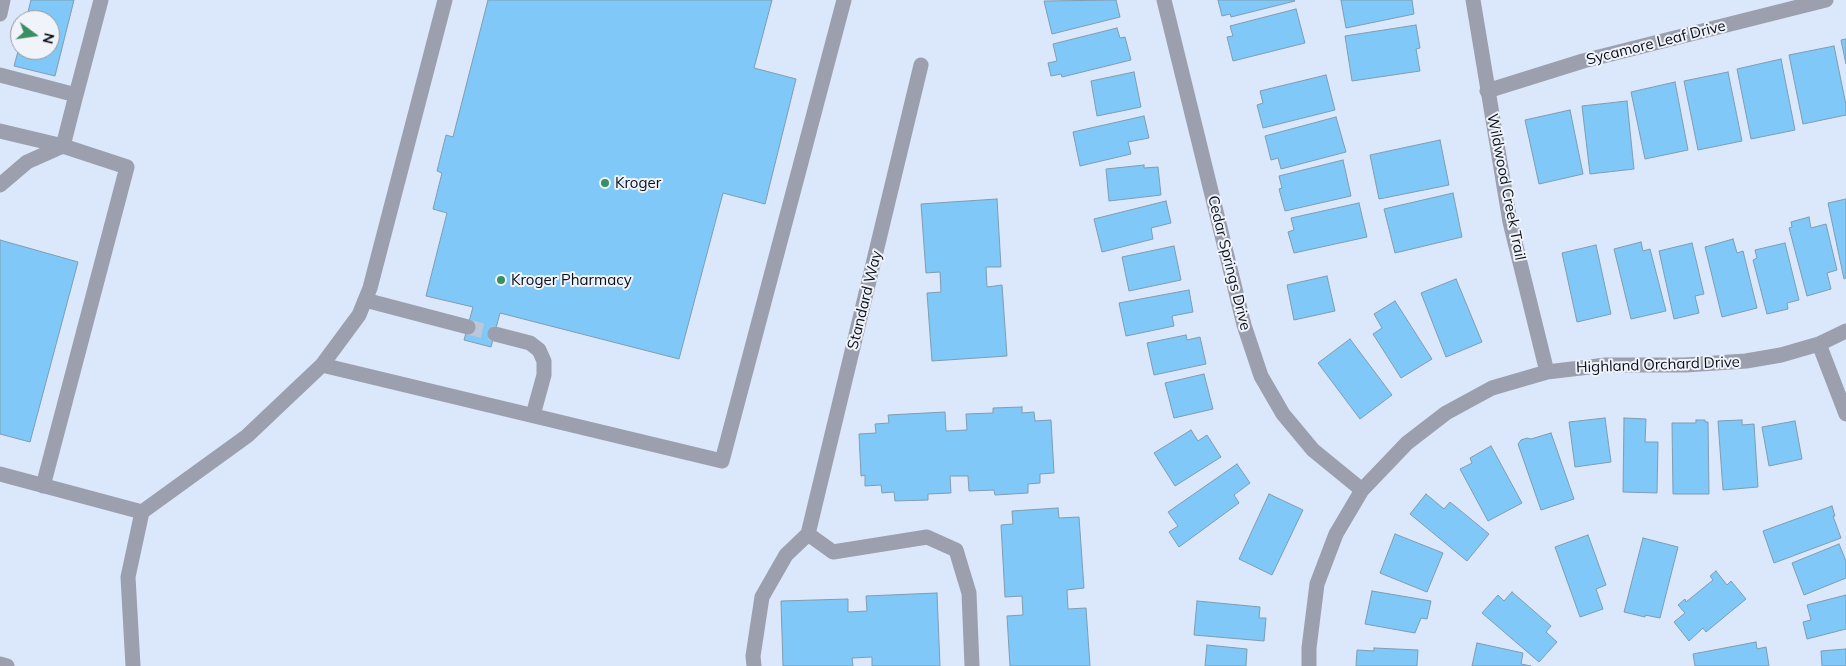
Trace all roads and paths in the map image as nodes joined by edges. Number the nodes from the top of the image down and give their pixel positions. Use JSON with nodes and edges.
{"nodes":[{"id":1,"x":3,"y":0,"type":"edge"},
{"id":2,"x":101,"y":0,"type":"edge"},
{"id":3,"x":445,"y":0,"type":"edge"},
{"id":4,"x":844,"y":0,"type":"edge"},
{"id":5,"x":1164,"y":0,"type":"edge"},
{"id":6,"x":1473,"y":0,"type":"edge"},
{"id":7,"x":1826,"y":0,"type":"edge"},
{"id":8,"x":0,"y":14,"type":"edge"},
{"id":9,"x":921,"y":65,"type":"dead end"},
{"id":10,"x":0,"y":75,"type":"edge"},
{"id":11,"x":1487,"y":91,"type":"junction"},
{"id":12,"x":76,"y":95,"type":"junction"},
{"id":13,"x":0,"y":131,"type":"edge"},
{"id":14,"x":63,"y":146,"type":"junction"},
{"id":15,"x":0,"y":185,"type":"edge"},
{"id":16,"x":365,"y":300,"type":"junction"},
{"id":17,"x":468,"y":327,"type":"tunnel mouth"},
{"id":18,"x":1846,"y":331,"type":"edge"},
{"id":19,"x":495,"y":334,"type":"tunnel mouth"},
{"id":20,"x":1819,"y":344,"type":"junction"},
{"id":21,"x":322,"y":364,"type":"junction"},
{"id":22,"x":1548,"y":372,"type":"junction"},
{"id":23,"x":1846,"y":414,"type":"edge"},
{"id":24,"x":533,"y":416,"type":"junction"},
{"id":25,"x":0,"y":474,"type":"edge"},
{"id":26,"x":43,"y":486,"type":"junction"},
{"id":27,"x":1362,"y":490,"type":"junction"},
{"id":28,"x":142,"y":512,"type":"junction"},
{"id":29,"x":808,"y":534,"type":"junction"},
{"id":30,"x":0,"y":664,"type":"edge"},
{"id":31,"x":7,"y":666,"type":"edge"},
{"id":32,"x":133,"y":666,"type":"edge"},
{"id":33,"x":754,"y":666,"type":"edge"},
{"id":34,"x":972,"y":666,"type":"edge"},
{"id":35,"x":1309,"y":666,"type":"edge"}],
"edges":[{"from":1,"to":8,"type":"street"},
{"from":2,"to":12,"type":"street"},
{"from":3,"to":16,"type":"street"},
{"from":4,"to":24,"type":"street"},
{"from":5,"to":27,"type":"street","name":"Cedar Springs Drive"},
{"from":6,"to":11,"type":"street","name":"Wildwood Creek Trail"},
{"from":7,"to":11,"type":"street","name":"Sycamore Leaf Drive"},
{"from":9,"to":29,"type":"street","name":"Standard Way"},
{"from":10,"to":12,"type":"street"},
{"from":11,"to":22,"type":"street","name":"Wildwood Creek Trail"},
{"from":12,"to":14,"type":"street"},
{"from":13,"to":14,"type":"street"},
{"from":14,"to":15,"type":"street"},
{"from":14,"to":26,"type":"street"},
{"from":16,"to":17,"type":"street"},
{"from":16,"to":21,"type":"street"},
{"from":18,"to":20,"type":"street","name":"Highland Orchard Drive"},
{"from":19,"to":24,"type":"street"},
{"from":20,"to":22,"type":"street","name":"Highland Orchard Drive"},
{"from":20,"to":23,"type":"street"},
{"from":21,"to":24,"type":"street"},
{"from":21,"to":28,"type":"street"},
{"from":22,"to":27,"type":"street","name":"Highland Orchard Drive"},
{"from":25,"to":26,"type":"street"},
{"from":26,"to":28,"type":"street"},
{"from":27,"to":35,"type":"street","name":"Highland Orchard Drive"},
{"from":28,"to":32,"type":"street"},
{"from":29,"to":33,"type":"street"},
{"from":29,"to":34,"type":"street"},
{"from":30,"to":31,"type":"street"}]}
